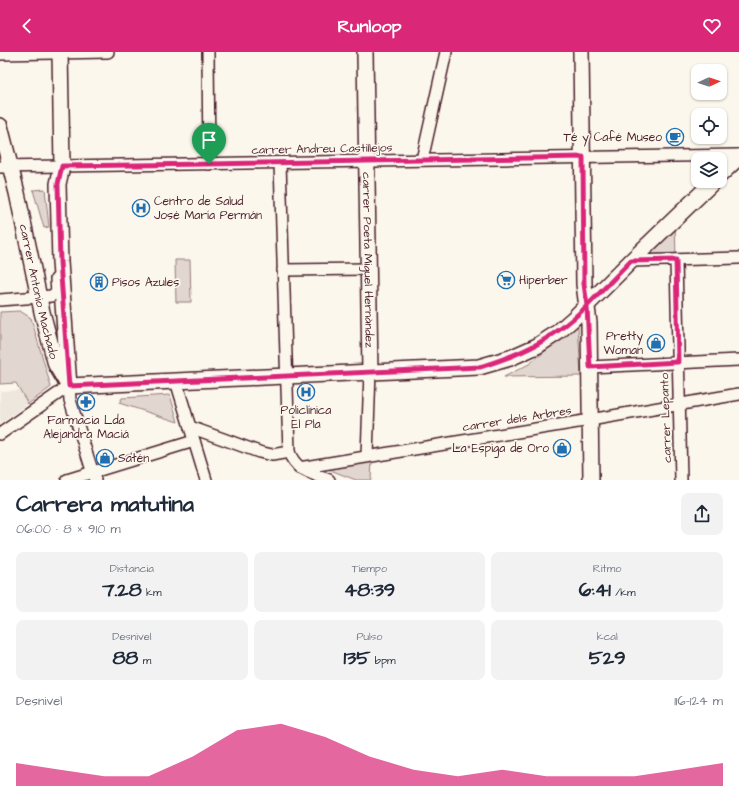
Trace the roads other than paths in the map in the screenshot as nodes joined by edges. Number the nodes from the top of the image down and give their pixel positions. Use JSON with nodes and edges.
{"nodes":[{"id":1,"x":60,"y":52,"type":"edge"},
{"id":2,"x":108,"y":52,"type":"edge"},
{"id":3,"x":208,"y":52,"type":"edge"},
{"id":4,"x":365,"y":52,"type":"edge"},
{"id":5,"x":446,"y":52,"type":"edge"},
{"id":6,"x":581,"y":52,"type":"edge"},
{"id":7,"x":0,"y":54,"type":"edge"},
{"id":8,"x":0,"y":126,"type":"edge"},
{"id":9,"x":739,"y":156,"type":"edge"},
{"id":10,"x":583,"y":157,"type":"junction"},
{"id":11,"x":422,"y":160,"type":"junction"},
{"id":12,"x":366,"y":161,"type":"junction"},
{"id":13,"x":280,"y":163,"type":"junction"},
{"id":14,"x":209,"y":164,"type":"junction"},
{"id":15,"x":62,"y":166,"type":"junction"},
{"id":16,"x":5,"y":167,"type":"edge"},
{"id":17,"x":727,"y":168,"type":"edge"},
{"id":18,"x":707,"y":188,"type":"edge"},
{"id":19,"x":739,"y":258,"type":"edge"},
{"id":20,"x":676,"y":260,"type":"junction"},
{"id":21,"x":631,"y":261,"type":"junction"},
{"id":22,"x":60,"y":262,"type":"junction"},
{"id":23,"x":368,"y":269,"type":"junction"},
{"id":24,"x":283,"y":270,"type":"junction"},
{"id":25,"x":39,"y":297,"type":"junction"},
{"id":26,"x":0,"y":300,"type":"edge"},
{"id":27,"x":587,"y":306,"type":"junction"},
{"id":28,"x":739,"y":360,"type":"edge"},
{"id":29,"x":678,"y":362,"type":"junction"},
{"id":30,"x":590,"y":367,"type":"junction"},
{"id":31,"x":370,"y":372,"type":"junction"},
{"id":32,"x":286,"y":376,"type":"junction"},
{"id":33,"x":176,"y":382,"type":"junction"},
{"id":34,"x":69,"y":386,"type":"junction"},
{"id":35,"x":739,"y":394,"type":"edge"},
{"id":36,"x":678,"y":404,"type":"junction"},
{"id":37,"x":590,"y":420,"type":"junction"},
{"id":38,"x":190,"y":427,"type":"junction"},
{"id":39,"x":0,"y":434,"type":"edge"},
{"id":40,"x":194,"y":441,"type":"junction"},
{"id":41,"x":289,"y":452,"type":"junction"},
{"id":42,"x":367,"y":456,"type":"junction"},
{"id":43,"x":299,"y":468,"type":"junction"},
{"id":44,"x":94,"y":476,"type":"edge"},
{"id":45,"x":67,"y":480,"type":"edge"},
{"id":46,"x":206,"y":480,"type":"edge"},
{"id":47,"x":329,"y":480,"type":"edge"},
{"id":48,"x":591,"y":480,"type":"edge"},
{"id":49,"x":681,"y":480,"type":"edge"}],
"edges":[{"from":1,"to":2,"type":"street"},
{"from":1,"to":7,"type":"street"},
{"from":1,"to":15,"type":"main road"},
{"from":3,"to":14,"type":"street"},
{"from":4,"to":12,"type":"main road","name":"carrer Poeta Miguel Hernàndez"},
{"from":5,"to":11,"type":"street"},
{"from":6,"to":10,"type":"main road"},
{"from":8,"to":16,"type":"main road","name":"carrer Antonio Machado"},
{"from":9,"to":10,"type":"street","name":"carrer Andreu Castillejos"},
{"from":9,"to":17,"type":"main road"},
{"from":10,"to":11,"type":"street","name":"carrer Andreu Castillejos"},
{"from":10,"to":27,"type":"main road"},
{"from":11,"to":12,"type":"street","name":"carrer Andreu Castillejos"},
{"from":12,"to":13,"type":"street","name":"carrer Andreu Castillejos"},
{"from":12,"to":23,"type":"main road","name":"carrer Poeta Miguel Hernàndez"},
{"from":13,"to":14,"type":"street","name":"carrer Andreu Castillejos"},
{"from":13,"to":24,"type":"street"},
{"from":14,"to":15,"type":"street","name":"carrer Andreu Castillejos"},
{"from":15,"to":16,"type":"street","name":"carrer Andreu Castillejos"},
{"from":15,"to":22,"type":"main road"},
{"from":16,"to":25,"type":"main road","name":"carrer Antonio Machado"},
{"from":18,"to":21,"type":"main road"},
{"from":19,"to":20,"type":"street"},
{"from":20,"to":21,"type":"street"},
{"from":20,"to":29,"type":"street","name":"carrer Lepanto"},
{"from":21,"to":27,"type":"main road"},
{"from":22,"to":25,"type":"street"},
{"from":22,"to":34,"type":"main road"},
{"from":23,"to":24,"type":"street"},
{"from":23,"to":31,"type":"main road","name":"carrer Poeta Miguel Hernàndez"},
{"from":24,"to":32,"type":"street"},
{"from":25,"to":26,"type":"street"},
{"from":25,"to":34,"type":"main road","name":"carrer Antonio Machado"},
{"from":27,"to":30,"type":"main road"},
{"from":27,"to":31,"type":"main road"},
{"from":28,"to":29,"type":"street"},
{"from":29,"to":30,"type":"street"},
{"from":29,"to":36,"type":"street","name":"carrer Lepanto"},
{"from":30,"to":37,"type":"main road"},
{"from":31,"to":32,"type":"main road"},
{"from":31,"to":42,"type":"street"},
{"from":32,"to":33,"type":"main road"},
{"from":32,"to":41,"type":"street"},
{"from":33,"to":34,"type":"main road"},
{"from":33,"to":38,"type":"street"},
{"from":34,"to":39,"type":"street"},
{"from":34,"to":44,"type":"street"},
{"from":35,"to":36,"type":"street","name":"carrer dels Arbres"},
{"from":36,"to":37,"type":"street","name":"carrer dels Arbres"},
{"from":36,"to":49,"type":"street","name":"carrer Lepanto"},
{"from":37,"to":42,"type":"street","name":"carrer dels Arbres"},
{"from":37,"to":48,"type":"main road"},
{"from":38,"to":40,"type":"street"},
{"from":38,"to":41,"type":"street"},
{"from":40,"to":44,"type":"street"},
{"from":40,"to":46,"type":"street"},
{"from":41,"to":43,"type":"street"},
{"from":42,"to":43,"type":"street","name":"carrer dels Arbres"},
{"from":43,"to":47,"type":"street"},
{"from":44,"to":45,"type":"street"}]}
